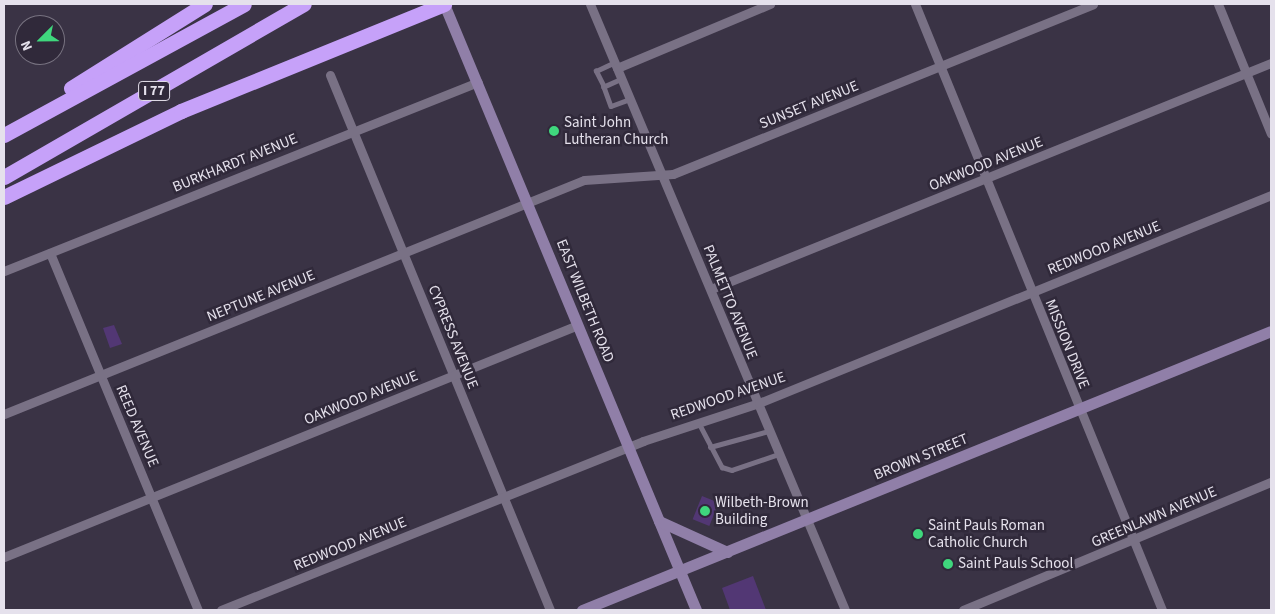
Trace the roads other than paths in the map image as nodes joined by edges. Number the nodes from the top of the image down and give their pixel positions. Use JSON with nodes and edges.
{"nodes":[{"id":1,"x":205,"y":4,"type":"edge"},
{"id":2,"x":244,"y":4,"type":"edge"},
{"id":3,"x":304,"y":4,"type":"edge"},
{"id":4,"x":445,"y":4,"type":"edge"},
{"id":5,"x":590,"y":4,"type":"edge"},
{"id":6,"x":770,"y":4,"type":"edge"},
{"id":7,"x":915,"y":4,"type":"edge"},
{"id":8,"x":1093,"y":4,"type":"edge"},
{"id":9,"x":1218,"y":4,"type":"edge"},
{"id":10,"x":1271,"y":63,"type":"edge"},
{"id":11,"x":616,"y":65,"type":"junction"},
{"id":12,"x":940,"y":67,"type":"junction"},
{"id":13,"x":1246,"y":73,"type":"junction"},
{"id":14,"x":330,"y":75,"type":"dead end"},
{"id":15,"x":622,"y":79,"type":"junction"},
{"id":16,"x":478,"y":82,"type":"junction"},
{"id":17,"x":604,"y":87,"type":"junction"},
{"id":18,"x":630,"y":99,"type":"junction"},
{"id":19,"x":354,"y":132,"type":"junction"},
{"id":20,"x":8,"y":133,"type":"edge"},
{"id":21,"x":1271,"y":134,"type":"edge"},
{"id":22,"x":662,"y":175,"type":"junction"},
{"id":23,"x":4,"y":178,"type":"edge"},
{"id":24,"x":986,"y":180,"type":"junction"},
{"id":25,"x":1271,"y":195,"type":"edge"},
{"id":26,"x":4,"y":197,"type":"edge"},
{"id":27,"x":528,"y":204,"type":"junction"},
{"id":28,"x":50,"y":253,"type":"junction"},
{"id":29,"x":405,"y":253,"type":"junction"},
{"id":30,"x":4,"y":271,"type":"edge"},
{"id":31,"x":711,"y":290,"type":"junction"},
{"id":32,"x":1032,"y":293,"type":"junction"},
{"id":33,"x":578,"y":325,"type":"junction"},
{"id":34,"x":1271,"y":331,"type":"edge"},
{"id":35,"x":100,"y":375,"type":"junction"},
{"id":36,"x":454,"y":375,"type":"junction"},
{"id":37,"x":759,"y":403,"type":"junction"},
{"id":38,"x":1079,"y":410,"type":"junction"},
{"id":39,"x":4,"y":414,"type":"edge"},
{"id":40,"x":698,"y":420,"type":"junction"},
{"id":41,"x":770,"y":430,"type":"junction"},
{"id":42,"x":629,"y":446,"type":"junction"},
{"id":43,"x":710,"y":447,"type":"junction"},
{"id":44,"x":780,"y":454,"type":"junction"},
{"id":45,"x":1271,"y":482,"type":"edge"},
{"id":46,"x":153,"y":497,"type":"junction"},
{"id":47,"x":504,"y":497,"type":"junction"},
{"id":48,"x":808,"y":519,"type":"junction"},
{"id":49,"x":659,"y":521,"type":"junction"},
{"id":50,"x":1132,"y":541,"type":"junction"},
{"id":51,"x":727,"y":552,"type":"junction"},
{"id":52,"x":4,"y":557,"type":"edge"},
{"id":53,"x":679,"y":571,"type":"junction"},
{"id":54,"x":198,"y":610,"type":"edge"},
{"id":55,"x":221,"y":610,"type":"edge"},
{"id":56,"x":550,"y":610,"type":"edge"},
{"id":57,"x":582,"y":610,"type":"edge"},
{"id":58,"x":696,"y":610,"type":"edge"},
{"id":59,"x":845,"y":610,"type":"edge"},
{"id":60,"x":963,"y":610,"type":"edge"},
{"id":61,"x":1162,"y":610,"type":"edge"}],
"edges":[{"from":1,"to":20,"type":"highway"},
{"from":2,"to":20,"type":"highway","number":"I 77"},
{"from":3,"to":23,"type":"highway","number":"I 77"},
{"from":4,"to":16,"type":"main road","name":"EAST WILBETH ROAD"},
{"from":4,"to":26,"type":"highway"},
{"from":5,"to":11,"type":"street","name":"PALMETTO AVENUE"},
{"from":6,"to":11,"type":"street"},
{"from":7,"to":12,"type":"street","name":"MISSION DRIVE"},
{"from":8,"to":12,"type":"street","name":"SUNSET AVENUE"},
{"from":9,"to":13,"type":"street"},
{"from":10,"to":13,"type":"street","name":"OAKWOOD AVENUE"},
{"from":11,"to":15,"type":"street","name":"PALMETTO AVENUE"},
{"from":11,"to":17,"type":"lane"},
{"from":12,"to":22,"type":"street","name":"SUNSET AVENUE"},
{"from":12,"to":24,"type":"street","name":"MISSION DRIVE"},
{"from":13,"to":21,"type":"street"},
{"from":13,"to":24,"type":"street","name":"OAKWOOD AVENUE"},
{"from":14,"to":19,"type":"street","name":"CYPRESS AVENUE"},
{"from":15,"to":17,"type":"lane"},
{"from":15,"to":18,"type":"street","name":"PALMETTO AVENUE"},
{"from":16,"to":19,"type":"street","name":"BURKHARDT AVENUE"},
{"from":16,"to":27,"type":"main road","name":"EAST WILBETH ROAD"},
{"from":17,"to":18,"type":"lane"},
{"from":18,"to":22,"type":"street","name":"PALMETTO AVENUE"},
{"from":19,"to":28,"type":"street","name":"BURKHARDT AVENUE"},
{"from":19,"to":29,"type":"street","name":"CYPRESS AVENUE"},
{"from":22,"to":27,"type":"street","name":"SUNSET AVENUE"},
{"from":22,"to":31,"type":"street","name":"PALMETTO AVENUE"},
{"from":24,"to":31,"type":"street","name":"OAKWOOD AVENUE"},
{"from":24,"to":32,"type":"street","name":"MISSION DRIVE"},
{"from":25,"to":32,"type":"street","name":"REDWOOD AVENUE"},
{"from":27,"to":29,"type":"street","name":"NEPTUNE AVENUE"},
{"from":27,"to":33,"type":"main road","name":"EAST WILBETH ROAD"},
{"from":28,"to":30,"type":"street","name":"BURKHARDT AVENUE"},
{"from":28,"to":35,"type":"street","name":"REED AVENUE"},
{"from":29,"to":35,"type":"street","name":"NEPTUNE AVENUE"},
{"from":29,"to":36,"type":"street","name":"CYPRESS AVENUE"},
{"from":31,"to":37,"type":"street","name":"PALMETTO AVENUE"},
{"from":32,"to":37,"type":"street","name":"REDWOOD AVENUE"},
{"from":32,"to":38,"type":"street","name":"MISSION DRIVE"},
{"from":33,"to":36,"type":"street","name":"OAKWOOD AVENUE"},
{"from":33,"to":42,"type":"main road","name":"EAST WILBETH ROAD"},
{"from":34,"to":38,"type":"main road","name":"BROWN STREET"},
{"from":35,"to":39,"type":"street","name":"NEPTUNE AVENUE"},
{"from":35,"to":46,"type":"street","name":"REED AVENUE"},
{"from":36,"to":46,"type":"street","name":"OAKWOOD AVENUE"},
{"from":36,"to":47,"type":"street","name":"CYPRESS AVENUE"},
{"from":37,"to":40,"type":"street","name":"REDWOOD AVENUE"},
{"from":37,"to":41,"type":"street","name":"PALMETTO AVENUE"},
{"from":38,"to":48,"type":"main road","name":"BROWN STREET"},
{"from":38,"to":50,"type":"street","name":"MISSION DRIVE"},
{"from":40,"to":42,"type":"street","name":"REDWOOD AVENUE"},
{"from":40,"to":43,"type":"lane"},
{"from":41,"to":43,"type":"lane"},
{"from":41,"to":44,"type":"street","name":"PALMETTO AVENUE"},
{"from":42,"to":47,"type":"street","name":"REDWOOD AVENUE"},
{"from":42,"to":49,"type":"main road","name":"EAST WILBETH ROAD"},
{"from":43,"to":44,"type":"lane"},
{"from":44,"to":48,"type":"street","name":"PALMETTO AVENUE"},
{"from":45,"to":50,"type":"street","name":"GREENLAWN AVENUE"},
{"from":46,"to":52,"type":"street","name":"OAKWOOD AVENUE"},
{"from":46,"to":54,"type":"street","name":"REED AVENUE"},
{"from":47,"to":55,"type":"street","name":"REDWOOD AVENUE"},
{"from":47,"to":56,"type":"street","name":"CYPRESS AVENUE"},
{"from":48,"to":51,"type":"main road","name":"BROWN STREET"},
{"from":48,"to":59,"type":"street","name":"PALMETTO AVENUE"},
{"from":49,"to":51,"type":"main road"},
{"from":49,"to":53,"type":"main road","name":"EAST WILBETH ROAD"},
{"from":50,"to":60,"type":"street","name":"GREENLAWN AVENUE"},
{"from":50,"to":61,"type":"street","name":"MISSION DRIVE"},
{"from":51,"to":53,"type":"main road","name":"BROWN STREET"},
{"from":53,"to":57,"type":"main road","name":"BROWN STREET"},
{"from":53,"to":58,"type":"main road","name":"EAST WILBETH ROAD"}]}
